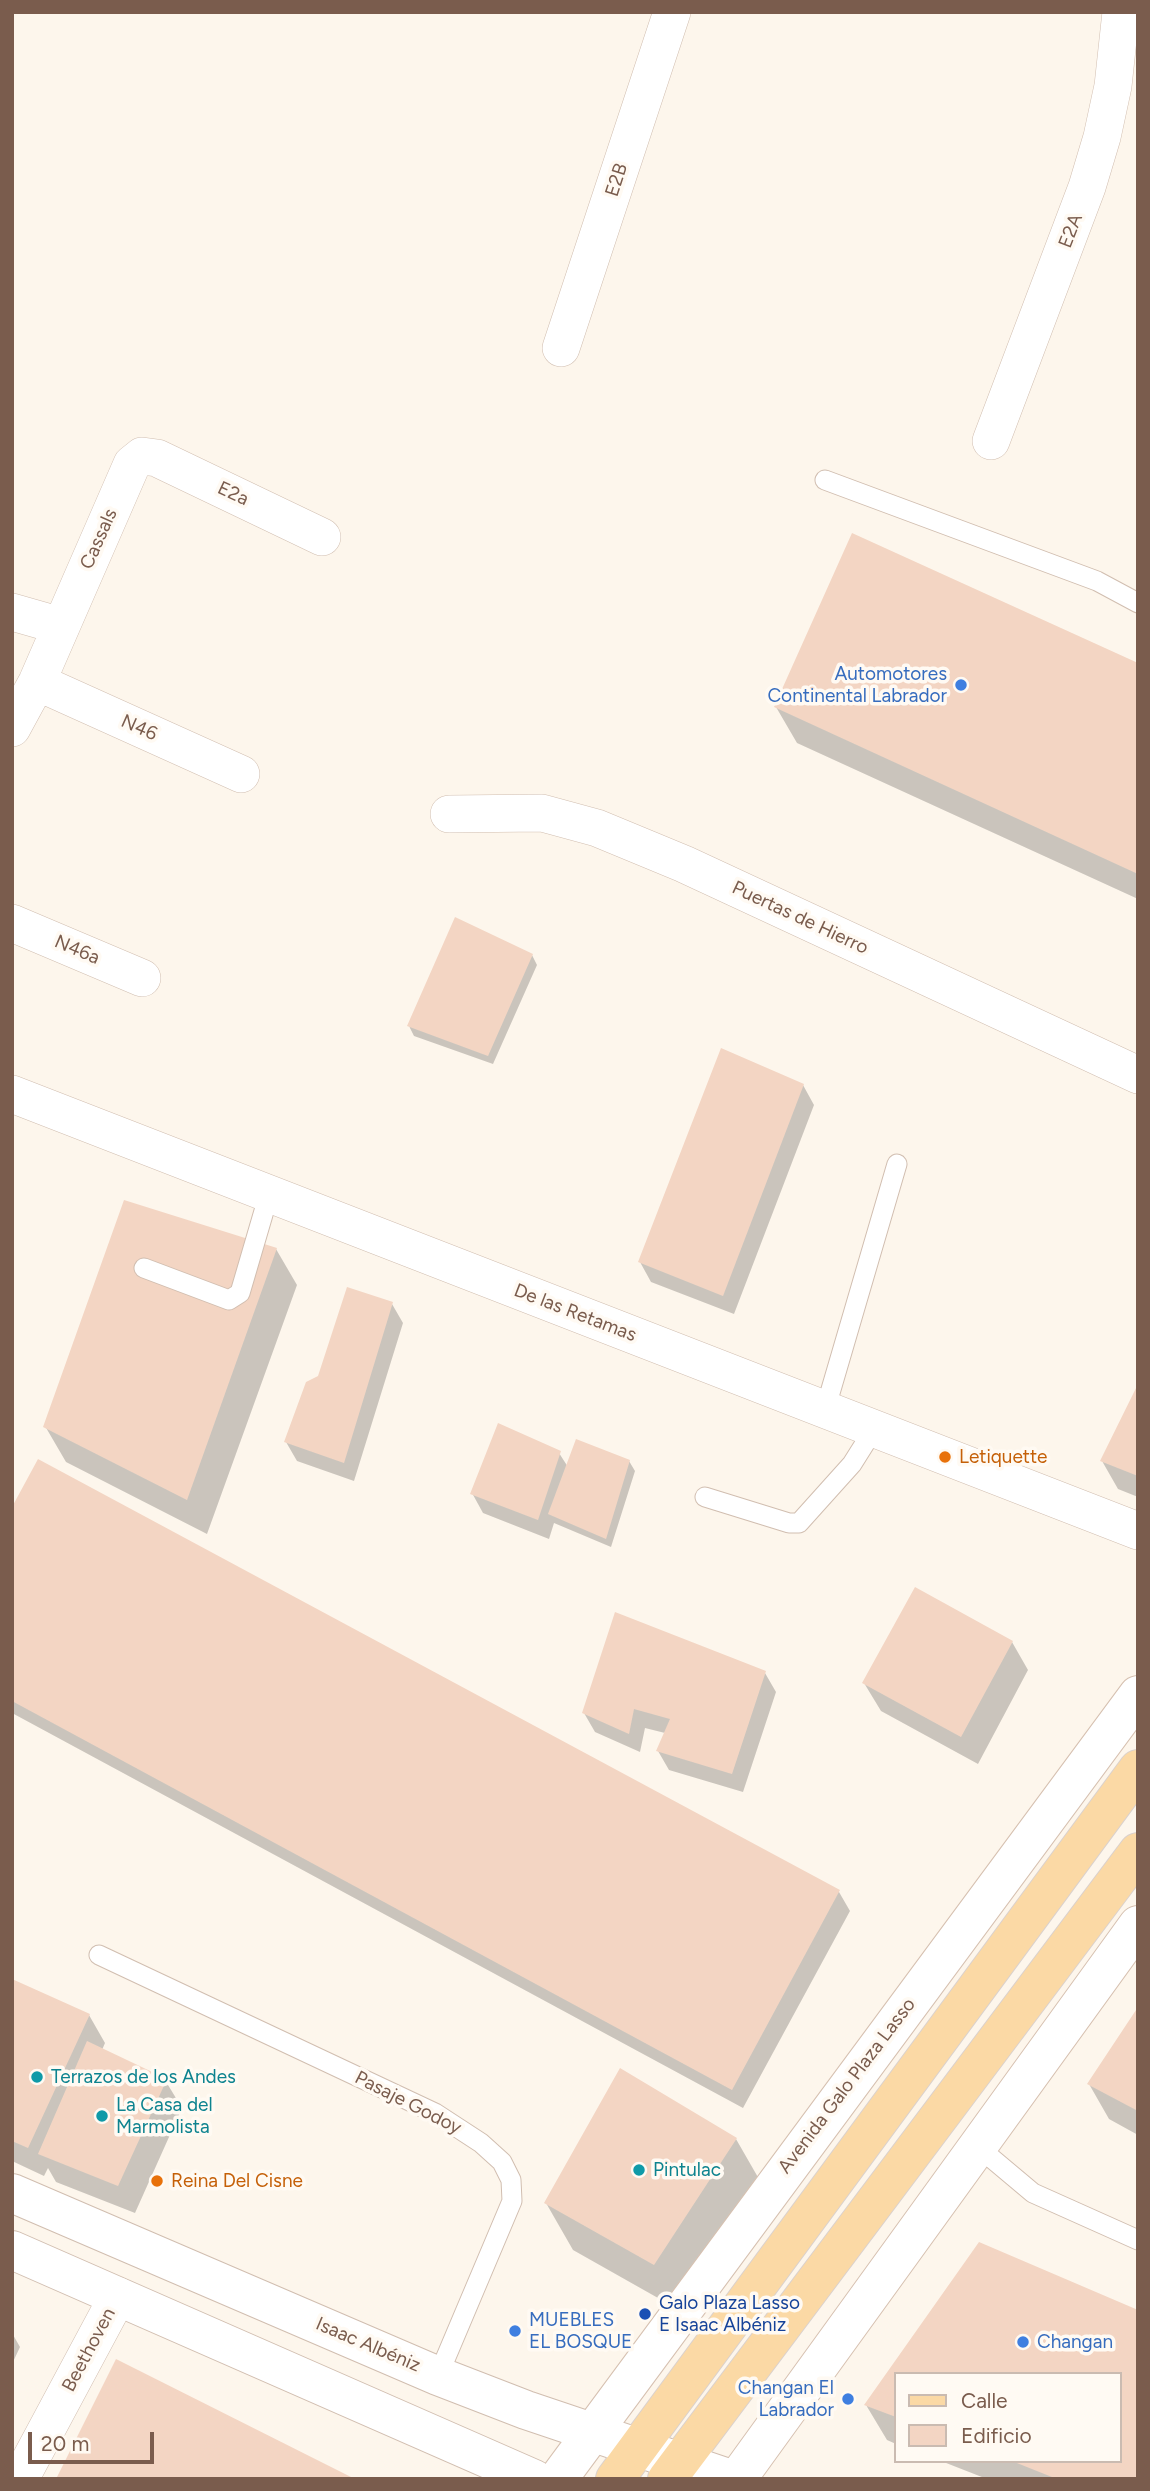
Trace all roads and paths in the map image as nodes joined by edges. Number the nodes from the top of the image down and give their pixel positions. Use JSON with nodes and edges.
{"nodes":[{"id":1,"x":672,"y":12,"type":"edge"},
{"id":2,"x":1121,"y":12,"type":"edge"},
{"id":3,"x":561,"y":348,"type":"dead end"},
{"id":4,"x":991,"y":441,"type":"dead end"},
{"id":5,"x":142,"y":456,"type":"joint"},
{"id":6,"x":825,"y":480,"type":"dead end"},
{"id":7,"x":323,"y":537,"type":"dead end"},
{"id":8,"x":1138,"y":603,"type":"edge"},
{"id":9,"x":12,"y":612,"type":"edge"},
{"id":10,"x":61,"y":626,"type":"junction"},
{"id":11,"x":37,"y":682,"type":"junction"},
{"id":12,"x":12,"y":728,"type":"edge"},
{"id":13,"x":241,"y":774,"type":"dead end"},
{"id":14,"x":449,"y":814,"type":"dead end"},
{"id":15,"x":12,"y":923,"type":"edge"},
{"id":16,"x":142,"y":978,"type":"dead end"},
{"id":17,"x":1138,"y":1075,"type":"edge"},
{"id":18,"x":12,"y":1094,"type":"edge"},
{"id":19,"x":897,"y":1164,"type":"dead end"},
{"id":20,"x":269,"y":1194,"type":"junction"},
{"id":21,"x":144,"y":1268,"type":"dead end"},
{"id":22,"x":825,"y":1410,"type":"junction"},
{"id":23,"x":874,"y":1429,"type":"junction"},
{"id":24,"x":705,"y":1497,"type":"dead end"},
{"id":25,"x":1138,"y":1531,"type":"edge"},
{"id":26,"x":1138,"y":1695,"type":"edge"},
{"id":27,"x":1138,"y":1769,"type":"edge"},
{"id":28,"x":1138,"y":1852,"type":"edge"},
{"id":29,"x":1138,"y":1925,"type":"edge"},
{"id":30,"x":99,"y":1955,"type":"dead end"},
{"id":31,"x":977,"y":2146,"type":"junction"},
{"id":32,"x":12,"y":2193,"type":"edge"},
{"id":33,"x":1138,"y":2240,"type":"edge"},
{"id":34,"x":12,"y":2250,"type":"edge"},
{"id":35,"x":118,"y":2296,"type":"junction"},
{"id":36,"x":438,"y":2376,"type":"junction"},
{"id":37,"x":591,"y":2432,"type":"junction"},
{"id":38,"x":637,"y":2447,"type":"junction"},
{"id":39,"x":673,"y":2470,"type":"edge"},
{"id":40,"x":20,"y":2479,"type":"edge"},
{"id":41,"x":534,"y":2479,"type":"edge"},
{"id":42,"x":558,"y":2479,"type":"edge"},
{"id":43,"x":615,"y":2479,"type":"edge"},
{"id":44,"x":731,"y":2479,"type":"edge"},
{"id":45,"x":737,"y":2479,"type":"edge"}],
"edges":[{"from":1,"to":3,"type":"street","name":"E2B"},
{"from":2,"to":4,"type":"street","name":"E2A"},
{"from":5,"to":7,"type":"street","name":"E2a"},
{"from":5,"to":10,"type":"street","name":"Cassals"},
{"from":6,"to":8,"type":"lane"},
{"from":9,"to":10,"type":"street"},
{"from":10,"to":11,"type":"street","name":"Cassals"},
{"from":11,"to":12,"type":"street","name":"Cassals"},
{"from":11,"to":13,"type":"street","name":"N46"},
{"from":14,"to":17,"type":"street","name":"Puertas de Hierro"},
{"from":15,"to":16,"type":"street","name":"N46a"},
{"from":18,"to":20,"type":"street","name":"De las Retamas"},
{"from":19,"to":22,"type":"lane"},
{"from":20,"to":21,"type":"lane"},
{"from":20,"to":22,"type":"street","name":"De las Retamas"},
{"from":22,"to":23,"type":"street","name":"De las Retamas"},
{"from":23,"to":24,"type":"lane"},
{"from":23,"to":25,"type":"street","name":"De las Retamas"},
{"from":26,"to":37,"type":"main road","name":"Avenida Galo Plaza Lasso"},
{"from":27,"to":38,"type":"main road"},
{"from":28,"to":39,"type":"main road"},
{"from":29,"to":31,"type":"main road"},
{"from":30,"to":36,"type":"lane","name":"Pasaje Godoy"},
{"from":31,"to":33,"type":"lane"},
{"from":31,"to":45,"type":"main road"},
{"from":32,"to":36,"type":"main road","name":"Isaac Albéniz"},
{"from":34,"to":35,"type":"main road"},
{"from":35,"to":40,"type":"street","name":"Beethoven"},
{"from":35,"to":41,"type":"main road"},
{"from":36,"to":37,"type":"main road","name":"Isaac Albéniz"},
{"from":37,"to":38,"type":"main road","name":"Isaac Albéniz"},
{"from":37,"to":42,"type":"main road","name":"Avenida Galo Plaza Lasso"},
{"from":38,"to":39,"type":"main road","name":"Isaac Albéniz"},
{"from":38,"to":43,"type":"main road"},
{"from":39,"to":44,"type":"main road","name":"Isaac Albéniz"}]}
